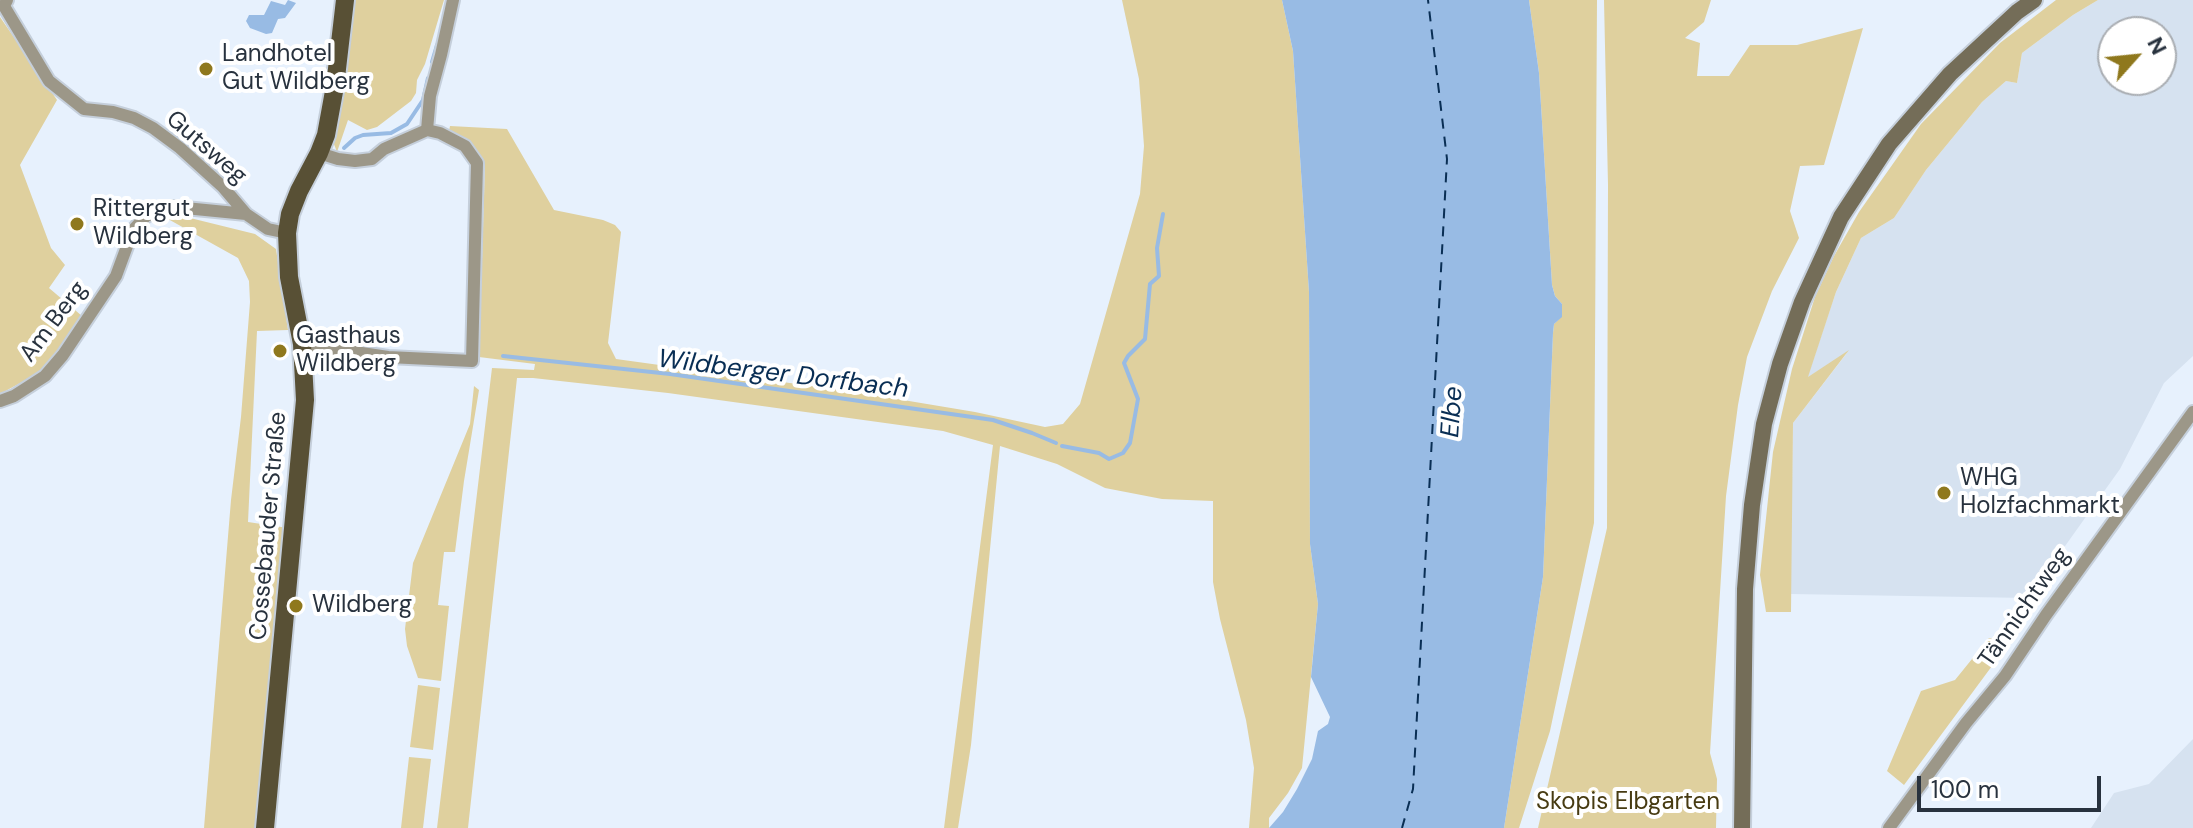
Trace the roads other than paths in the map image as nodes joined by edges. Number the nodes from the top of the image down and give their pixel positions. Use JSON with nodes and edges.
{"nodes":[{"id":1,"x":345,"y":0,"type":"edge"},
{"id":2,"x":453,"y":0,"type":"edge"},
{"id":3,"x":2034,"y":0,"type":"edge"},
{"id":4,"x":4,"y":2,"type":"edge"},
{"id":5,"x":427,"y":130,"type":"junction"},
{"id":6,"x":319,"y":153,"type":"junction"},
{"id":7,"x":246,"y":214,"type":"junction"},
{"id":8,"x":287,"y":233,"type":"junction"},
{"id":9,"x":302,"y":344,"type":"junction"},
{"id":10,"x":0,"y":401,"type":"edge"},
{"id":11,"x":2193,"y":412,"type":"edge"},
{"id":12,"x":265,"y":828,"type":"edge"},
{"id":13,"x":1742,"y":828,"type":"edge"},
{"id":14,"x":1889,"y":828,"type":"edge"}],
"edges":[{"from":1,"to":6,"type":"main road","name":"Cossebauder Straße"},
{"from":2,"to":5,"type":"street"},
{"from":3,"to":13,"type":"main road"},
{"from":4,"to":7,"type":"street","name":"Gutsweg"},
{"from":5,"to":6,"type":"street"},
{"from":5,"to":9,"type":"street"},
{"from":6,"to":8,"type":"main road","name":"Cossebauder Straße"},
{"from":7,"to":8,"type":"street","name":"Gutsweg"},
{"from":7,"to":10,"type":"street","name":"Am Berg"},
{"from":8,"to":9,"type":"main road","name":"Cossebauder Straße"},
{"from":9,"to":12,"type":"main road","name":"Cossebauder Straße"},
{"from":11,"to":14,"type":"street","name":"Tännichtweg"}]}
